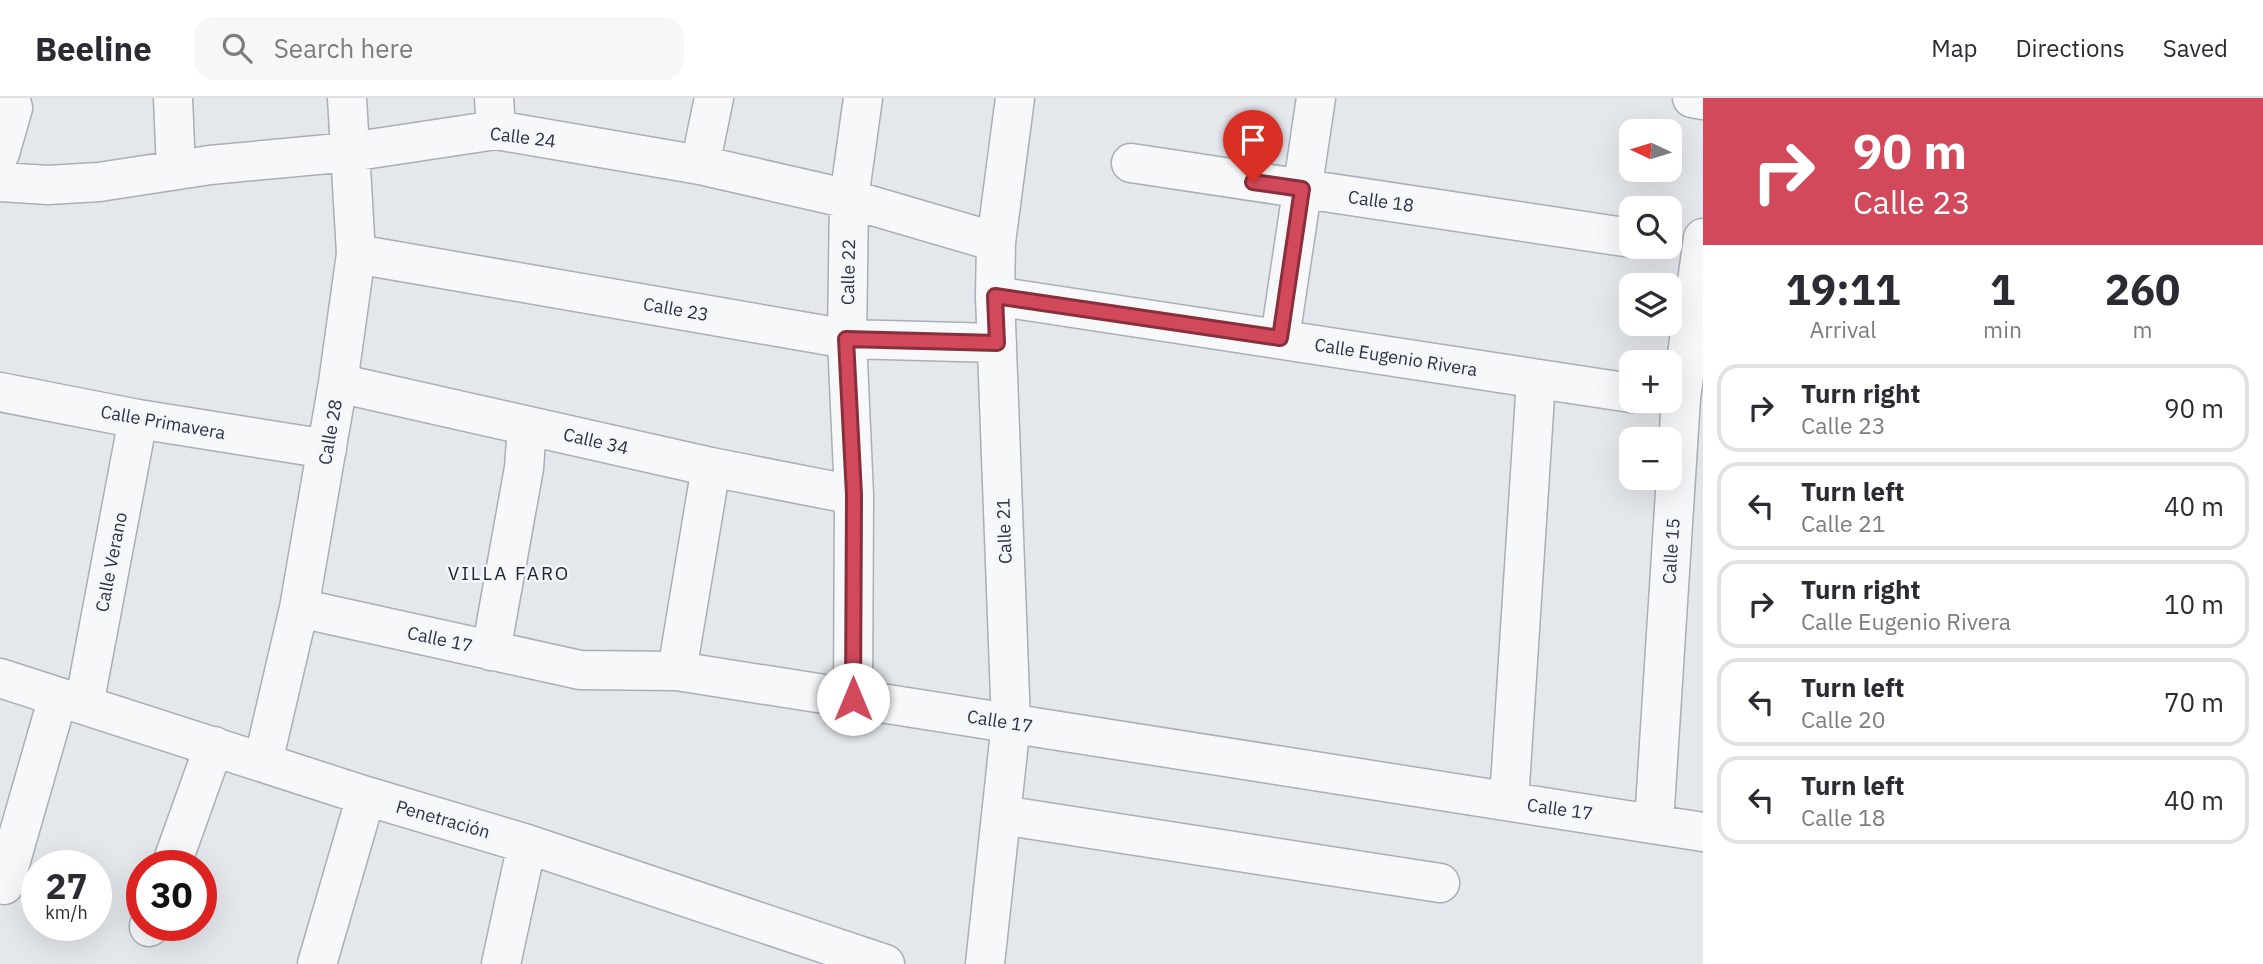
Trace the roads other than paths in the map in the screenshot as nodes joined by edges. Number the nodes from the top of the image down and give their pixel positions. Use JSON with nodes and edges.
{"nodes":[{"id":1,"x":10,"y":98,"type":"edge"},
{"id":2,"x":173,"y":98,"type":"edge"},
{"id":3,"x":346,"y":98,"type":"edge"},
{"id":4,"x":714,"y":98,"type":"edge"},
{"id":5,"x":863,"y":98,"type":"edge"},
{"id":6,"x":1015,"y":98,"type":"edge"},
{"id":7,"x":1316,"y":98,"type":"edge"},
{"id":8,"x":1692,"y":98,"type":"edge"},
{"id":9,"x":1703,"y":100,"type":"edge"},
{"id":10,"x":495,"y":114,"type":"edge"},
{"id":11,"x":350,"y":152,"type":"junction"},
{"id":12,"x":0,"y":153,"type":"edge"},
{"id":13,"x":1131,"y":163,"type":"dead end"},
{"id":14,"x":700,"y":165,"type":"junction"},
{"id":15,"x":176,"y":170,"type":"junction"},
{"id":16,"x":0,"y":181,"type":"edge"},
{"id":17,"x":1302,"y":189,"type":"junction"},
{"id":18,"x":849,"y":199,"type":"junction"},
{"id":19,"x":1619,"y":236,"type":"edge"},
{"id":20,"x":996,"y":242,"type":"junction"},
{"id":21,"x":1694,"y":245,"type":"edge"},
{"id":22,"x":356,"y":254,"type":"junction"},
{"id":23,"x":995,"y":296,"type":"junction"},
{"id":24,"x":1280,"y":338,"type":"junction"},
{"id":25,"x":846,"y":339,"type":"junction"},
{"id":26,"x":997,"y":343,"type":"junction"},
{"id":27,"x":1536,"y":380,"type":"junction"},
{"id":28,"x":338,"y":383,"type":"junction"},
{"id":29,"x":1619,"y":391,"type":"edge"},
{"id":30,"x":0,"y":392,"type":"edge"},
{"id":31,"x":1684,"y":399,"type":"edge"},
{"id":32,"x":138,"y":419,"type":"junction"},
{"id":33,"x":527,"y":426,"type":"junction"},
{"id":34,"x":327,"y":449,"type":"junction"},
{"id":35,"x":711,"y":467,"type":"junction"},
{"id":36,"x":854,"y":495,"type":"junction"},
{"id":37,"x":299,"y":608,"type":"junction"},
{"id":38,"x":491,"y":651,"type":"junction"},
{"id":39,"x":677,"y":671,"type":"junction"},
{"id":40,"x":0,"y":678,"type":"edge"},
{"id":41,"x":853,"y":699,"type":"junction"},
{"id":42,"x":71,"y":701,"type":"junction"},
{"id":43,"x":1011,"y":723,"type":"junction"},
{"id":44,"x":214,"y":746,"type":"junction"},
{"id":45,"x":263,"y":762,"type":"junction"},
{"id":46,"x":366,"y":796,"type":"junction"},
{"id":47,"x":1509,"y":802,"type":"junction"},
{"id":48,"x":1001,"y":815,"type":"junction"},
{"id":49,"x":1654,"y":823,"type":"junction"},
{"id":50,"x":1703,"y":832,"type":"edge"},
{"id":51,"x":527,"y":844,"type":"junction"},
{"id":52,"x":177,"y":850,"type":"edge"},
{"id":53,"x":1440,"y":883,"type":"dead end"},
{"id":54,"x":4,"y":885,"type":"dead end"},
{"id":55,"x":317,"y":964,"type":"edge"},
{"id":56,"x":501,"y":964,"type":"edge"},
{"id":57,"x":885,"y":964,"type":"edge"},
{"id":58,"x":985,"y":964,"type":"edge"}],
"edges":[{"from":1,"to":12,"type":"street"},
{"from":2,"to":15,"type":"street"},
{"from":3,"to":11,"type":"street","name":"Calle 28"},
{"from":4,"to":14,"type":"street"},
{"from":5,"to":18,"type":"street","name":"Calle 22"},
{"from":6,"to":20,"type":"street","name":"Calle 21"},
{"from":7,"to":17,"type":"street"},
{"from":8,"to":9,"type":"street"},
{"from":10,"to":11,"type":"street","name":"Calle 24"},
{"from":10,"to":14,"type":"street","name":"Calle 24"},
{"from":11,"to":15,"type":"street","name":"Calle 24"},
{"from":11,"to":22,"type":"street","name":"Calle 28"},
{"from":13,"to":17,"type":"street","name":"Calle 18"},
{"from":14,"to":18,"type":"street","name":"Calle 24"},
{"from":15,"to":16,"type":"street","name":"Calle 24"},
{"from":17,"to":19,"type":"street","name":"Calle 18"},
{"from":17,"to":24,"type":"street"},
{"from":18,"to":20,"type":"street","name":"Calle 24"},
{"from":18,"to":25,"type":"street","name":"Calle 22"},
{"from":20,"to":23,"type":"street","name":"Calle 21"},
{"from":21,"to":31,"type":"street","name":"Calle 15"},
{"from":22,"to":25,"type":"street","name":"Calle 23"},
{"from":22,"to":28,"type":"street","name":"Calle 28"},
{"from":23,"to":24,"type":"street","name":"Calle Eugenio Rivera"},
{"from":23,"to":26,"type":"street","name":"Calle 21"},
{"from":24,"to":27,"type":"street","name":"Calle Eugenio Rivera"},
{"from":25,"to":26,"type":"street","name":"Calle 23"},
{"from":25,"to":36,"type":"street","name":"Calle 22"},
{"from":26,"to":43,"type":"street","name":"Calle 21"},
{"from":27,"to":29,"type":"street","name":"Calle Eugenio Rivera"},
{"from":27,"to":47,"type":"street"},
{"from":28,"to":33,"type":"street","name":"Calle 34"},
{"from":28,"to":34,"type":"street","name":"Calle 28"},
{"from":30,"to":32,"type":"street","name":"Calle Primavera"},
{"from":31,"to":49,"type":"street","name":"Calle 15"},
{"from":32,"to":34,"type":"street","name":"Calle Primavera"},
{"from":32,"to":42,"type":"street","name":"Calle Verano"},
{"from":33,"to":35,"type":"street","name":"Calle 34"},
{"from":33,"to":38,"type":"street"},
{"from":34,"to":37,"type":"street","name":"Calle 28"},
{"from":35,"to":36,"type":"street","name":"Calle 34"},
{"from":35,"to":39,"type":"street"},
{"from":36,"to":41,"type":"street","name":"Calle 22"},
{"from":37,"to":38,"type":"street","name":"Calle 17"},
{"from":37,"to":45,"type":"street","name":"Calle 28"},
{"from":38,"to":39,"type":"street","name":"Calle 17"},
{"from":39,"to":41,"type":"street","name":"Calle 17"},
{"from":40,"to":42,"type":"street","name":"Penetración"},
{"from":41,"to":43,"type":"street","name":"Calle 17"},
{"from":42,"to":44,"type":"street","name":"Penetración"},
{"from":42,"to":54,"type":"street","name":"Calle Verano"},
{"from":43,"to":47,"type":"street","name":"Calle 17"},
{"from":43,"to":48,"type":"street","name":"Calle 21"},
{"from":44,"to":45,"type":"street","name":"Penetración"},
{"from":44,"to":52,"type":"street"},
{"from":45,"to":46,"type":"street","name":"Penetración"},
{"from":46,"to":51,"type":"street","name":"Penetración"},
{"from":46,"to":55,"type":"street"},
{"from":47,"to":49,"type":"street","name":"Calle 17"},
{"from":48,"to":53,"type":"street"},
{"from":48,"to":58,"type":"street","name":"Calle 21"},
{"from":49,"to":50,"type":"street","name":"Calle 17"},
{"from":51,"to":56,"type":"street"},
{"from":51,"to":57,"type":"street","name":"Penetración"}]}
